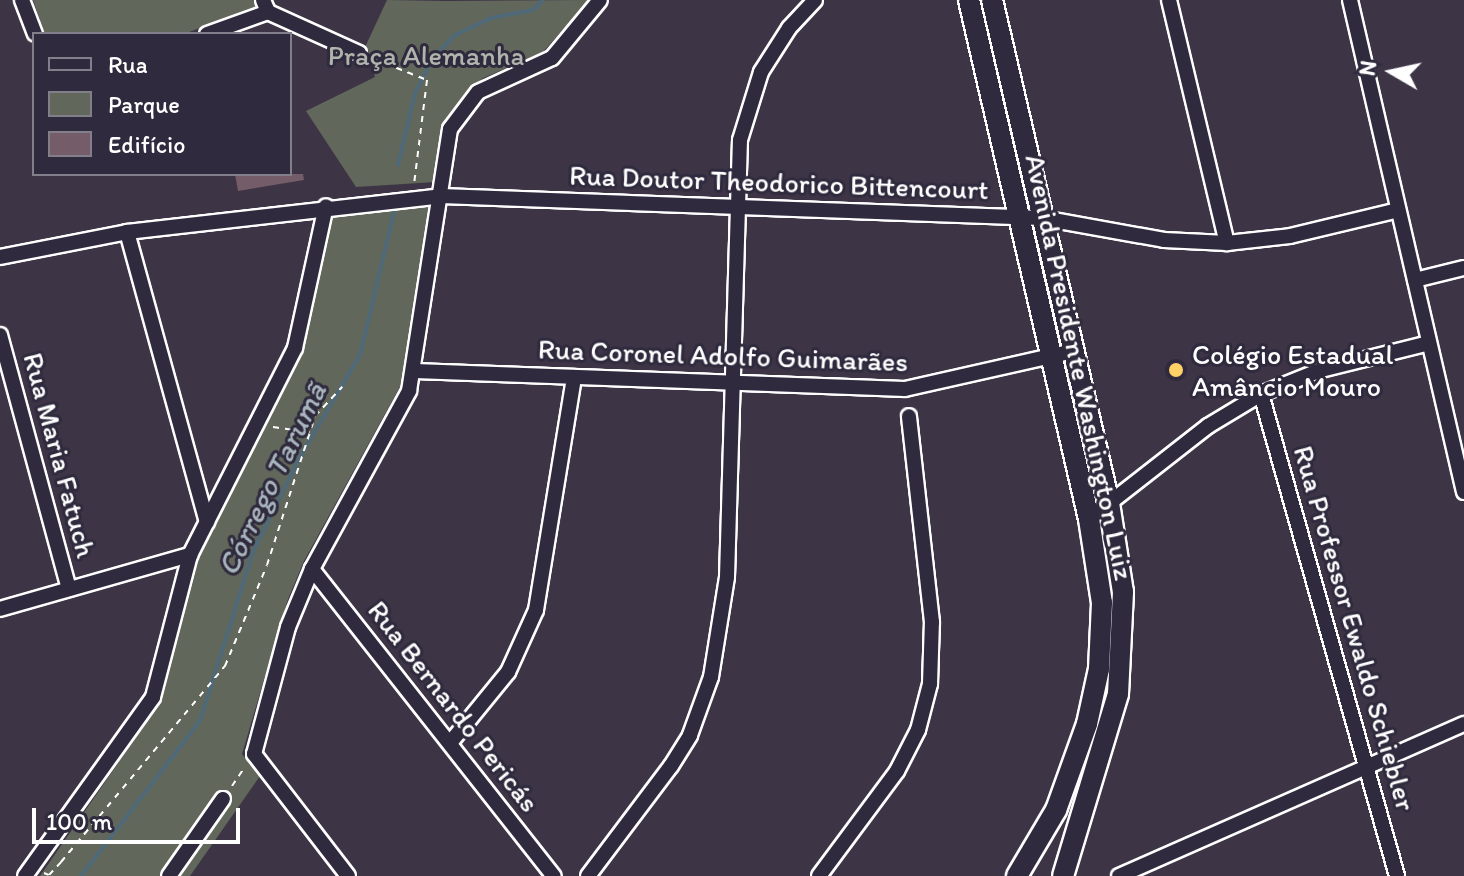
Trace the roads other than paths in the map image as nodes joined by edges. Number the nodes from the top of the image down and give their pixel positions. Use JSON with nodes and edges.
{"nodes":[{"id":1,"x":22,"y":0,"type":"edge"},
{"id":2,"x":600,"y":0,"type":"edge"},
{"id":3,"x":815,"y":0,"type":"edge"},
{"id":4,"x":969,"y":0,"type":"edge"},
{"id":5,"x":992,"y":0,"type":"edge"},
{"id":6,"x":1169,"y":0,"type":"edge"},
{"id":7,"x":1350,"y":0,"type":"edge"},
{"id":8,"x":265,"y":6,"type":"edge"},
{"id":9,"x":34,"y":32,"type":"edge"},
{"id":10,"x":211,"y":32,"type":"edge"},
{"id":11,"x":359,"y":53,"type":"road end"},
{"id":12,"x":441,"y":196,"type":"junction"},
{"id":13,"x":326,"y":206,"type":"junction"},
{"id":14,"x":735,"y":207,"type":"junction"},
{"id":15,"x":1398,"y":210,"type":"junction"},
{"id":16,"x":1019,"y":217,"type":"junction"},
{"id":17,"x":1042,"y":218,"type":"junction"},
{"id":18,"x":127,"y":232,"type":"junction"},
{"id":19,"x":1227,"y":243,"type":"junction"},
{"id":20,"x":0,"y":257,"type":"edge"},
{"id":21,"x":1464,"y":268,"type":"edge"},
{"id":22,"x":1415,"y":280,"type":"junction"},
{"id":23,"x":0,"y":335,"type":"edge"},
{"id":24,"x":1429,"y":343,"type":"junction"},
{"id":25,"x":1073,"y":351,"type":"junction"},
{"id":26,"x":1051,"y":357,"type":"junction"},
{"id":27,"x":415,"y":371,"type":"junction"},
{"id":28,"x":574,"y":377,"type":"junction"},
{"id":29,"x":732,"y":383,"type":"junction"},
{"id":30,"x":1261,"y":394,"type":"junction"},
{"id":31,"x":909,"y":416,"type":"dead end"},
{"id":32,"x":1464,"y":492,"type":"edge"},
{"id":33,"x":1109,"y":503,"type":"junction"},
{"id":34,"x":1089,"y":519,"type":"junction"},
{"id":35,"x":207,"y":522,"type":"junction"},
{"id":36,"x":190,"y":555,"type":"junction"},
{"id":37,"x":312,"y":569,"type":"junction"},
{"id":38,"x":69,"y":589,"type":"junction"},
{"id":39,"x":0,"y":609,"type":"edge"},
{"id":40,"x":1464,"y":724,"type":"edge"},
{"id":41,"x":450,"y":743,"type":"junction"},
{"id":42,"x":1370,"y":767,"type":"junction"},
{"id":43,"x":223,"y":799,"type":"road end"},
{"id":44,"x":25,"y":876,"type":"edge"},
{"id":45,"x":169,"y":876,"type":"edge"},
{"id":46,"x":348,"y":876,"type":"edge"},
{"id":47,"x":554,"y":876,"type":"edge"},
{"id":48,"x":588,"y":876,"type":"edge"},
{"id":49,"x":819,"y":876,"type":"edge"},
{"id":50,"x":1017,"y":876,"type":"edge"},
{"id":51,"x":1063,"y":876,"type":"edge"},
{"id":52,"x":1119,"y":876,"type":"edge"},
{"id":53,"x":1397,"y":876,"type":"edge"}],
"edges":[{"from":1,"to":9,"type":"street"},
{"from":2,"to":12,"type":"street"},
{"from":3,"to":14,"type":"street"},
{"from":4,"to":16,"type":"street","name":"Avenida Presidente Washington Luiz"},
{"from":5,"to":17,"type":"street","name":"Avenida Presidente Washington Luiz"},
{"from":6,"to":19,"type":"street"},
{"from":7,"to":15,"type":"street"},
{"from":8,"to":10,"type":"street"},
{"from":8,"to":11,"type":"street"},
{"from":12,"to":13,"type":"street","name":"Rua Doutor Theodorico Bittencourt"},
{"from":12,"to":14,"type":"street","name":"Rua Doutor Theodorico Bittencourt"},
{"from":12,"to":27,"type":"street"},
{"from":13,"to":18,"type":"street","name":"Rua Doutor Theodorico Bittencourt"},
{"from":13,"to":35,"type":"street"},
{"from":14,"to":16,"type":"street","name":"Rua Doutor Theodorico Bittencourt"},
{"from":14,"to":29,"type":"street"},
{"from":15,"to":19,"type":"street","name":"Rua Doutor Theodorico Bittencourt"},
{"from":15,"to":22,"type":"street"},
{"from":16,"to":17,"type":"street","name":"Rua Doutor Theodorico Bittencourt"},
{"from":16,"to":26,"type":"street","name":"Avenida Presidente Washington Luiz"},
{"from":17,"to":19,"type":"street","name":"Rua Doutor Theodorico Bittencourt"},
{"from":17,"to":25,"type":"street","name":"Avenida Presidente Washington Luiz"},
{"from":18,"to":20,"type":"street","name":"Rua Doutor Theodorico Bittencourt"},
{"from":18,"to":35,"type":"street"},
{"from":21,"to":22,"type":"street"},
{"from":22,"to":24,"type":"street"},
{"from":23,"to":38,"type":"street","name":"Rua Maria Fatuch"},
{"from":24,"to":30,"type":"street"},
{"from":24,"to":32,"type":"street"},
{"from":25,"to":26,"type":"street","name":"Rua Coronel Adolfo Guimarães"},
{"from":25,"to":33,"type":"street","name":"Avenida Presidente Washington Luiz"},
{"from":26,"to":29,"type":"street","name":"Rua Coronel Adolfo Guimarães"},
{"from":26,"to":34,"type":"street","name":"Avenida Presidente Washington Luiz"},
{"from":27,"to":28,"type":"street","name":"Rua Coronel Adolfo Guimarães"},
{"from":27,"to":37,"type":"street"},
{"from":28,"to":29,"type":"street","name":"Rua Coronel Adolfo Guimarães"},
{"from":28,"to":41,"type":"street"},
{"from":29,"to":48,"type":"street"},
{"from":30,"to":33,"type":"street"},
{"from":30,"to":42,"type":"street","name":"Rua Professor Ewaldo Schiebler"},
{"from":31,"to":49,"type":"street"},
{"from":33,"to":34,"type":"street"},
{"from":33,"to":51,"type":"street","name":"Avenida Presidente Washington Luiz"},
{"from":34,"to":50,"type":"street","name":"Avenida Presidente Washington Luiz"},
{"from":35,"to":36,"type":"street"},
{"from":36,"to":38,"type":"street"},
{"from":36,"to":44,"type":"street"},
{"from":37,"to":41,"type":"street","name":"Rua Bernardo Pericás"},
{"from":37,"to":46,"type":"street"},
{"from":38,"to":39,"type":"street"},
{"from":40,"to":42,"type":"street"},
{"from":41,"to":47,"type":"street","name":"Rua Bernardo Pericás"},
{"from":42,"to":52,"type":"street"},
{"from":42,"to":53,"type":"street","name":"Rua Professor Ewaldo Schiebler"},
{"from":43,"to":45,"type":"street"}]}
